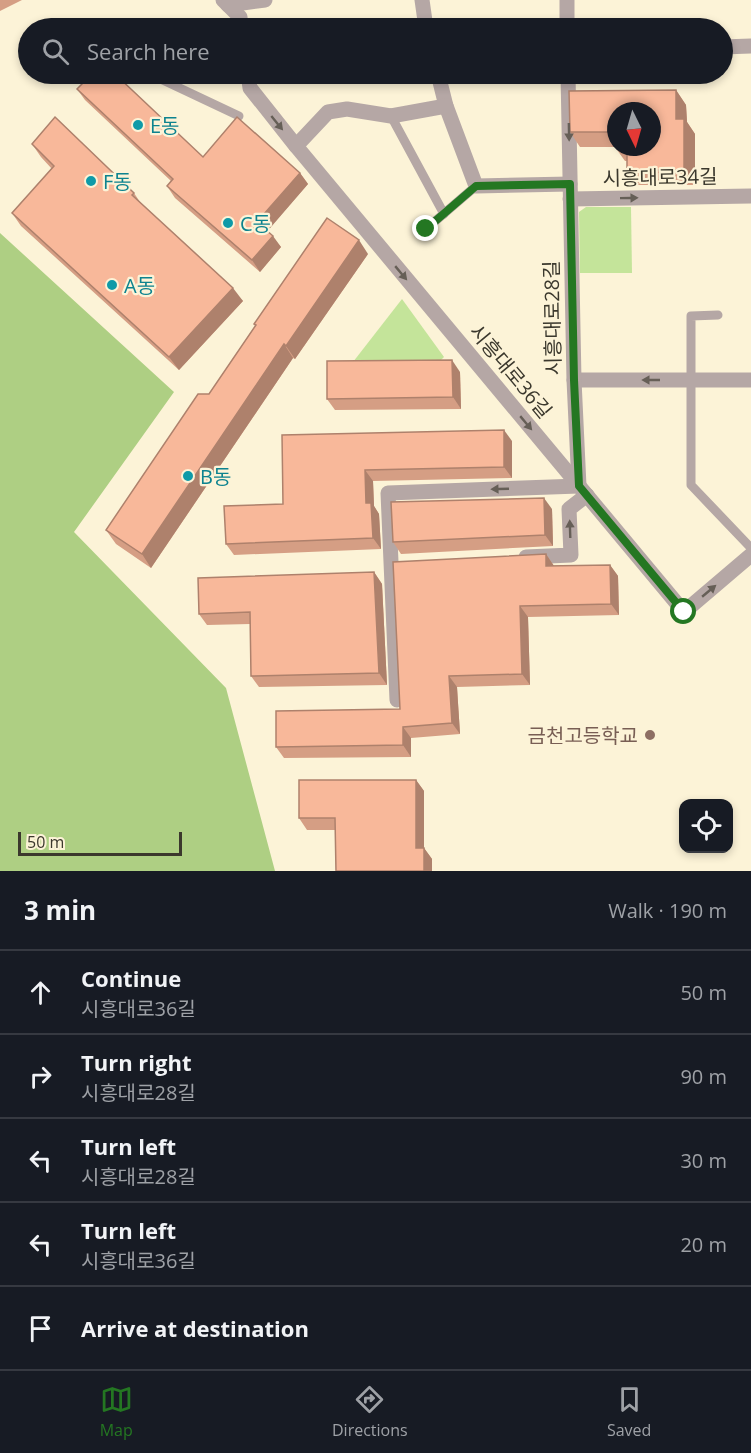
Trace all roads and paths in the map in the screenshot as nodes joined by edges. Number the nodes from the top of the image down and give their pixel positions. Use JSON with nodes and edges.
{"nodes":[{"id":1,"x":265,"y":0,"type":"edge"},
{"id":2,"x":422,"y":0,"type":"edge"},
{"id":3,"x":567,"y":0,"type":"edge"},
{"id":4,"x":226,"y":3,"type":"edge"},
{"id":5,"x":240,"y":18,"type":"edge"},
{"id":6,"x":425,"y":18,"type":"edge"},
{"id":7,"x":567,"y":18,"type":"edge"},
{"id":8,"x":751,"y":46,"type":"edge"},
{"id":9,"x":733,"y":47,"type":"edge"},
{"id":10,"x":171,"y":84,"type":"edge"},
{"id":11,"x":249,"y":84,"type":"edge"},
{"id":12,"x":440,"y":84,"type":"edge"},
{"id":13,"x":568,"y":84,"type":"edge"},
{"id":14,"x":446,"y":106,"type":"junction"},
{"id":15,"x":239,"y":116,"type":"edge"},
{"id":16,"x":391,"y":116,"type":"junction"},
{"id":17,"x":296,"y":146,"type":"junction"},
{"id":18,"x":476,"y":186,"type":"junction"},
{"id":19,"x":570,"y":192,"type":"junction"},
{"id":20,"x":751,"y":196,"type":"edge"},
{"id":21,"x":444,"y":214,"type":"junction"},
{"id":22,"x":426,"y":229,"type":"dead end"},
{"id":23,"x":718,"y":315,"type":"dead end"},
{"id":24,"x":574,"y":380,"type":"junction"},
{"id":25,"x":692,"y":380,"type":"junction"},
{"id":26,"x":751,"y":380,"type":"edge"},
{"id":27,"x":583,"y":491,"type":"junction"},
{"id":28,"x":751,"y":548,"type":"edge"},
{"id":29,"x":751,"y":555,"type":"edge"},
{"id":30,"x":511,"y":558,"type":"edge"},
{"id":31,"x":397,"y":700,"type":"edge"}],
"edges":[{"from":1,"to":4,"type":"street"},
{"from":2,"to":6,"type":"street"},
{"from":3,"to":7,"type":"street"},
{"from":4,"to":5,"type":"street"},
{"from":8,"to":9,"type":"street"},
{"from":10,"to":15,"type":"lane"},
{"from":11,"to":17,"type":"street","name":"시흥대로36길","one_way":true},
{"from":12,"to":14,"type":"street"},
{"from":13,"to":19,"type":"street","name":"시흥대로28길","one_way":true},
{"from":14,"to":16,"type":"street"},
{"from":14,"to":18,"type":"street"},
{"from":16,"to":17,"type":"street"},
{"from":16,"to":21,"type":"lane"},
{"from":17,"to":27,"type":"street","name":"시흥대로36길","one_way":true},
{"from":18,"to":19,"type":"street"},
{"from":18,"to":21,"type":"lane"},
{"from":19,"to":20,"type":"street","name":"시흥대로34길","one_way":true},
{"from":19,"to":24,"type":"street","name":"시흥대로28길"},
{"from":21,"to":22,"type":"lane"},
{"from":23,"to":25,"type":"lane"},
{"from":25,"to":24,"type":"street","one_way":true},
{"from":24,"to":27,"type":"street","name":"시흥대로28길"},
{"from":25,"to":26,"type":"street"},
{"from":25,"to":28,"type":"lane"},
{"from":27,"to":29,"type":"street","name":"시흥대로36길","one_way":true},
{"from":30,"to":27,"type":"street","one_way":true},
{"from":27,"to":31,"type":"street","one_way":true}]}
